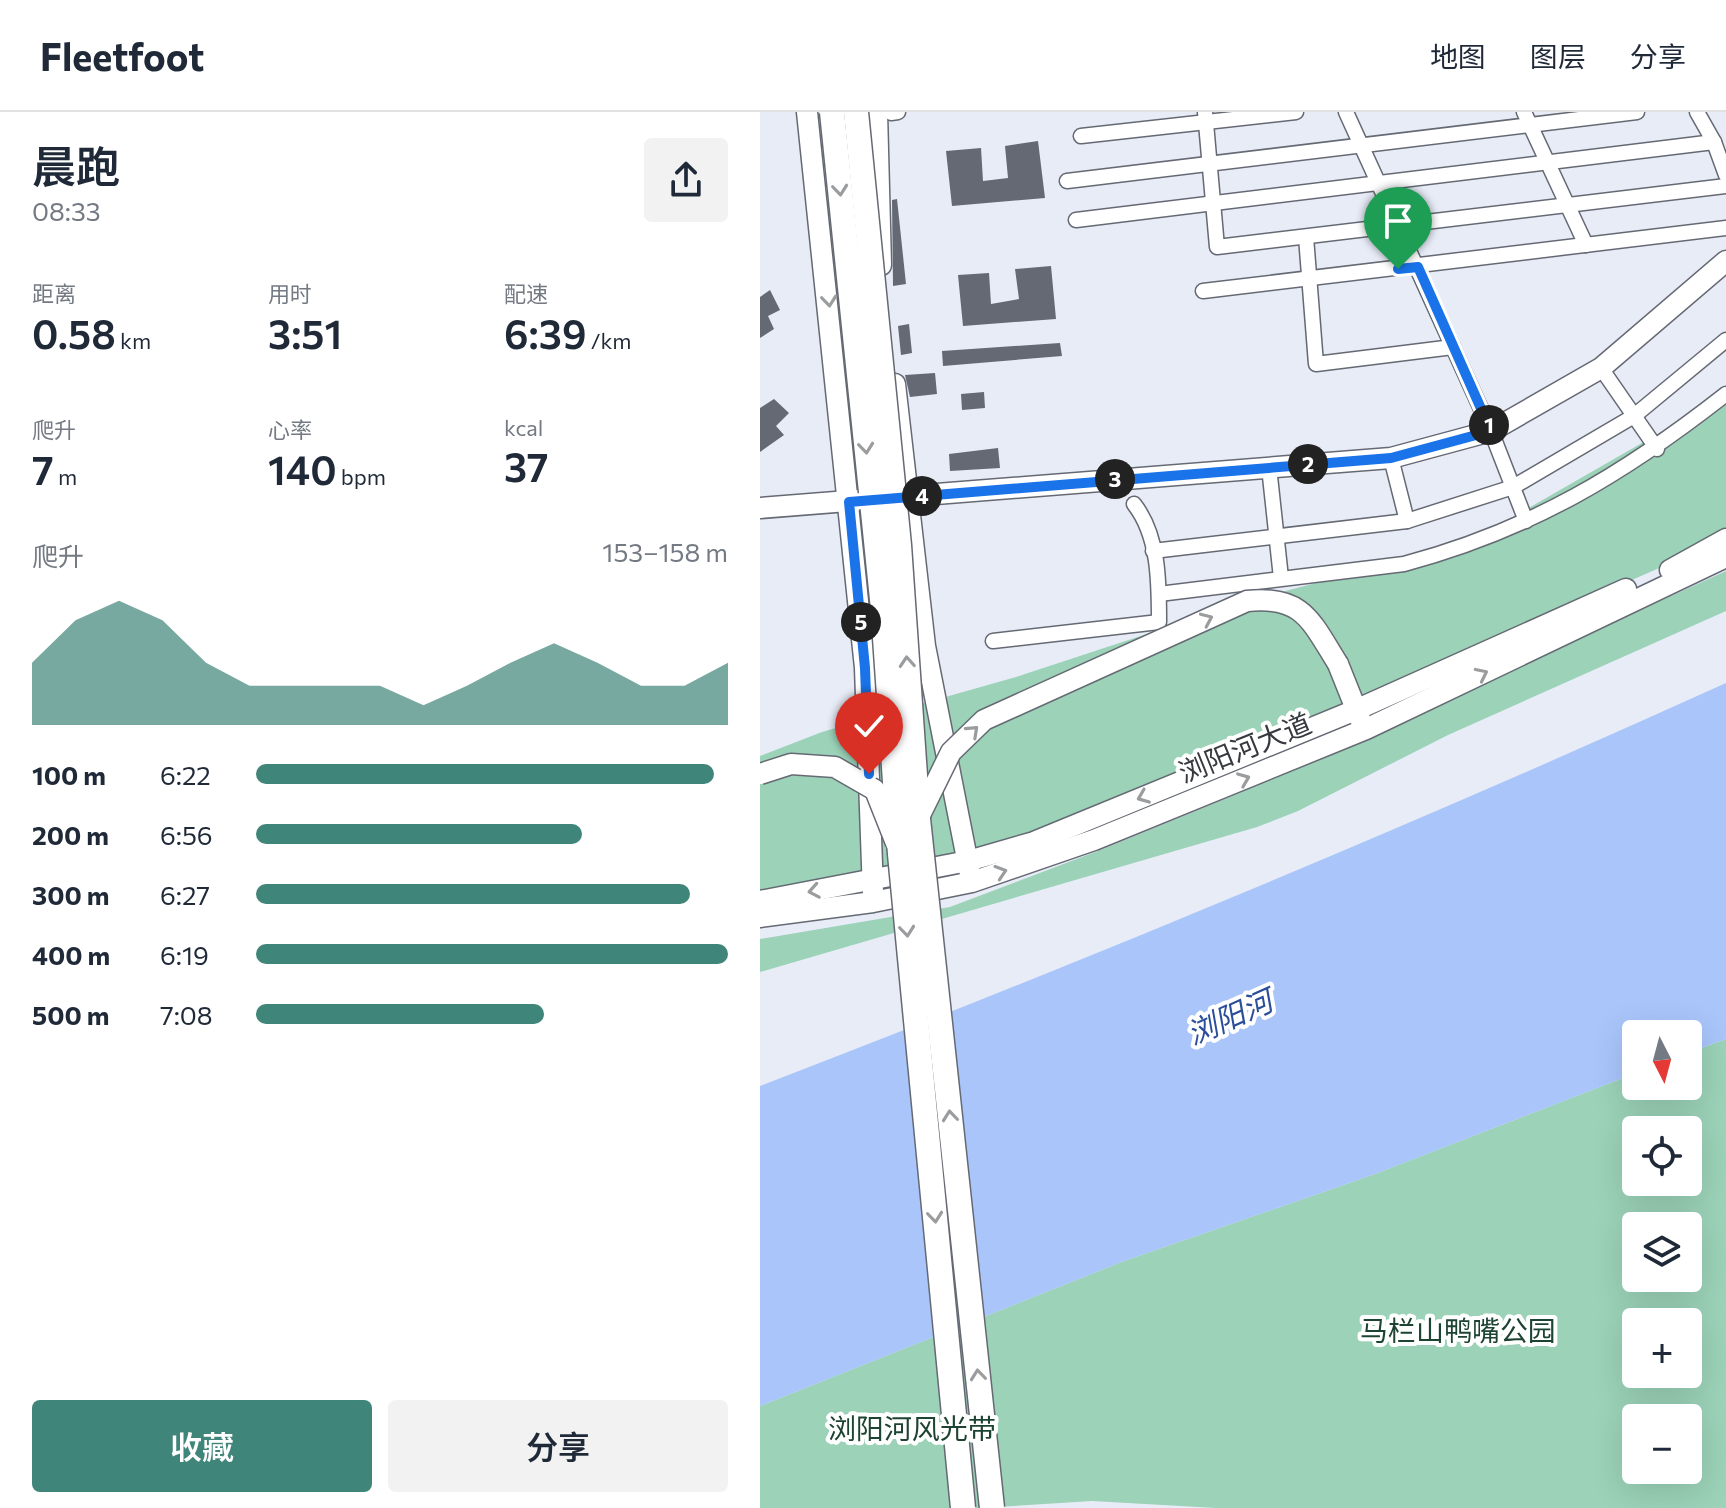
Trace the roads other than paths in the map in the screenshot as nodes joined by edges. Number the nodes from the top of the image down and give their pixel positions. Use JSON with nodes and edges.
{"nodes":[{"id":1,"x":807,"y":112,"type":"edge"},
{"id":2,"x":832,"y":112,"type":"edge"},
{"id":3,"x":856,"y":112,"type":"edge"},
{"id":4,"x":877,"y":112,"type":"edge"},
{"id":5,"x":898,"y":112,"type":"edge"},
{"id":6,"x":1296,"y":112,"type":"edge"},
{"id":7,"x":1346,"y":112,"type":"edge"},
{"id":8,"x":1637,"y":112,"type":"edge"},
{"id":9,"x":1697,"y":112,"type":"edge"},
{"id":10,"x":891,"y":113,"type":"edge"},
{"id":11,"x":1205,"y":118,"type":"edge"},
{"id":12,"x":1527,"y":118,"type":"edge"},
{"id":13,"x":1081,"y":136,"type":"dead end"},
{"id":14,"x":1714,"y":142,"type":"junction"},
{"id":15,"x":1361,"y":144,"type":"junction"},
{"id":16,"x":1548,"y":163,"type":"junction"},
{"id":17,"x":1210,"y":165,"type":"junction"},
{"id":18,"x":1726,"y":175,"type":"edge"},
{"id":19,"x":1067,"y":181,"type":"dead end"},
{"id":20,"x":1379,"y":184,"type":"junction"},
{"id":21,"x":1726,"y":186,"type":"edge"},
{"id":22,"x":1567,"y":203,"type":"junction"},
{"id":23,"x":1213,"y":205,"type":"junction"},
{"id":24,"x":1076,"y":220,"type":"dead end"},
{"id":25,"x":1398,"y":226,"type":"junction"},
{"id":26,"x":1726,"y":228,"type":"edge"},
{"id":27,"x":1306,"y":237,"type":"junction"},
{"id":28,"x":1586,"y":245,"type":"junction"},
{"id":29,"x":1418,"y":267,"type":"junction"},
{"id":30,"x":1724,"y":267,"type":"edge"},
{"id":31,"x":1309,"y":281,"type":"junction"},
{"id":32,"x":1203,"y":291,"type":"dead end"},
{"id":33,"x":1726,"y":340,"type":"edge"},
{"id":34,"x":1453,"y":347,"type":"junction"},
{"id":35,"x":1601,"y":368,"type":"junction"},
{"id":36,"x":1726,"y":394,"type":"edge"},
{"id":37,"x":1634,"y":416,"type":"junction"},
{"id":38,"x":1491,"y":431,"type":"junction"},
{"id":39,"x":1657,"y":449,"type":"junction"},
{"id":40,"x":1391,"y":458,"type":"junction"},
{"id":41,"x":1269,"y":467,"type":"junction"},
{"id":42,"x":1513,"y":487,"type":"junction"},
{"id":43,"x":908,"y":497,"type":"junction"},
{"id":44,"x":849,"y":502,"type":"junction"},
{"id":45,"x":1134,"y":504,"type":"dead end"},
{"id":46,"x":760,"y":508,"type":"edge"},
{"id":47,"x":1407,"y":521,"type":"junction"},
{"id":48,"x":1526,"y":521,"type":"junction"},
{"id":49,"x":1277,"y":536,"type":"junction"},
{"id":50,"x":1726,"y":539,"type":"edge"},
{"id":51,"x":1153,"y":551,"type":"junction"},
{"id":52,"x":1726,"y":557,"type":"edge"},
{"id":53,"x":1281,"y":578,"type":"junction"},
{"id":54,"x":1159,"y":594,"type":"junction"},
{"id":55,"x":993,"y":641,"type":"dead end"},
{"id":56,"x":1354,"y":711,"type":"junction"},
{"id":57,"x":1366,"y":729,"type":"junction"},
{"id":58,"x":760,"y":774,"type":"edge"},
{"id":59,"x":918,"y":819,"type":"junction"},
{"id":60,"x":900,"y":854,"type":"junction"},
{"id":61,"x":968,"y":861,"type":"junction"},
{"id":62,"x":873,"y":881,"type":"junction"},
{"id":63,"x":972,"y":882,"type":"junction"},
{"id":64,"x":760,"y":901,"type":"edge"},
{"id":65,"x":873,"y":902,"type":"junction"},
{"id":66,"x":760,"y":917,"type":"edge"},
{"id":67,"x":963,"y":1508,"type":"edge"},
{"id":68,"x":992,"y":1508,"type":"edge"}],
"edges":[{"from":1,"to":44,"type":"main road","one_way":true},
{"from":2,"to":60,"type":"highway","one_way":true,"bridge":true},
{"from":59,"to":3,"type":"highway","one_way":true,"bridge":true},
{"from":4,"to":43,"type":"main road"},
{"from":5,"to":10,"type":"street"},
{"from":6,"to":11,"type":"street"},
{"from":7,"to":15,"type":"street"},
{"from":8,"to":12,"type":"street"},
{"from":9,"to":14,"type":"street"},
{"from":11,"to":13,"type":"street"},
{"from":11,"to":17,"type":"street"},
{"from":12,"to":15,"type":"street"},
{"from":12,"to":16,"type":"street"},
{"from":14,"to":16,"type":"street"},
{"from":14,"to":18,"type":"street"},
{"from":15,"to":17,"type":"street"},
{"from":15,"to":20,"type":"street"},
{"from":16,"to":20,"type":"street"},
{"from":16,"to":22,"type":"street"},
{"from":17,"to":19,"type":"street"},
{"from":17,"to":23,"type":"street"},
{"from":20,"to":23,"type":"street"},
{"from":20,"to":25,"type":"street"},
{"from":21,"to":22,"type":"street"},
{"from":22,"to":25,"type":"street"},
{"from":22,"to":28,"type":"street"},
{"from":23,"to":24,"type":"street"},
{"from":23,"to":27,"type":"street"},
{"from":25,"to":27,"type":"street"},
{"from":25,"to":29,"type":"street"},
{"from":26,"to":28,"type":"street"},
{"from":27,"to":31,"type":"street"},
{"from":28,"to":29,"type":"street"},
{"from":29,"to":31,"type":"street"},
{"from":29,"to":34,"type":"street"},
{"from":30,"to":35,"type":"main road"},
{"from":31,"to":32,"type":"street"},
{"from":31,"to":34,"type":"street"},
{"from":33,"to":37,"type":"street"},
{"from":34,"to":38,"type":"street"},
{"from":35,"to":37,"type":"street"},
{"from":35,"to":38,"type":"main road"},
{"from":36,"to":39,"type":"street"},
{"from":37,"to":39,"type":"street"},
{"from":37,"to":42,"type":"street"},
{"from":38,"to":40,"type":"main road"},
{"from":38,"to":42,"type":"street"},
{"from":39,"to":48,"type":"street"},
{"from":40,"to":41,"type":"main road"},
{"from":40,"to":47,"type":"street"},
{"from":41,"to":43,"type":"main road"},
{"from":41,"to":49,"type":"street"},
{"from":42,"to":47,"type":"street"},
{"from":42,"to":48,"type":"street"},
{"from":43,"to":44,"type":"main road"},
{"from":43,"to":61,"type":"main road"},
{"from":44,"to":46,"type":"main road"},
{"from":44,"to":62,"type":"main road"},
{"from":45,"to":51,"type":"street"},
{"from":47,"to":49,"type":"street"},
{"from":48,"to":53,"type":"street"},
{"from":49,"to":51,"type":"street"},
{"from":49,"to":53,"type":"street"},
{"from":50,"to":56,"type":"main road","name":"浏阳河大道"},
{"from":51,"to":54,"type":"street"},
{"from":57,"to":52,"type":"main road","name":"浏阳河大道","one_way":true},
{"from":53,"to":54,"type":"street"},
{"from":54,"to":55,"type":"street"},
{"from":56,"to":57,"type":"main road"},
{"from":59,"to":56,"type":"main road","one_way":true,"bridge":true},
{"from":56,"to":61,"type":"main road","name":"浏阳河大道","one_way":true},
{"from":63,"to":57,"type":"main road","name":"浏阳河大道","one_way":true},
{"from":58,"to":60,"type":"main road","bridge":true},
{"from":68,"to":59,"type":"highway","one_way":true,"bridge":true},
{"from":60,"to":67,"type":"highway","one_way":true,"bridge":true},
{"from":61,"to":62,"type":"main road","name":"浏阳河大道"},
{"from":61,"to":63,"type":"main road"},
{"from":62,"to":64,"type":"main road","name":"浏阳河大道","one_way":true},
{"from":62,"to":65,"type":"main road"},
{"from":63,"to":65,"type":"main road","name":"浏阳河大道"},
{"from":65,"to":66,"type":"main road","name":"浏阳河大道"}]}
